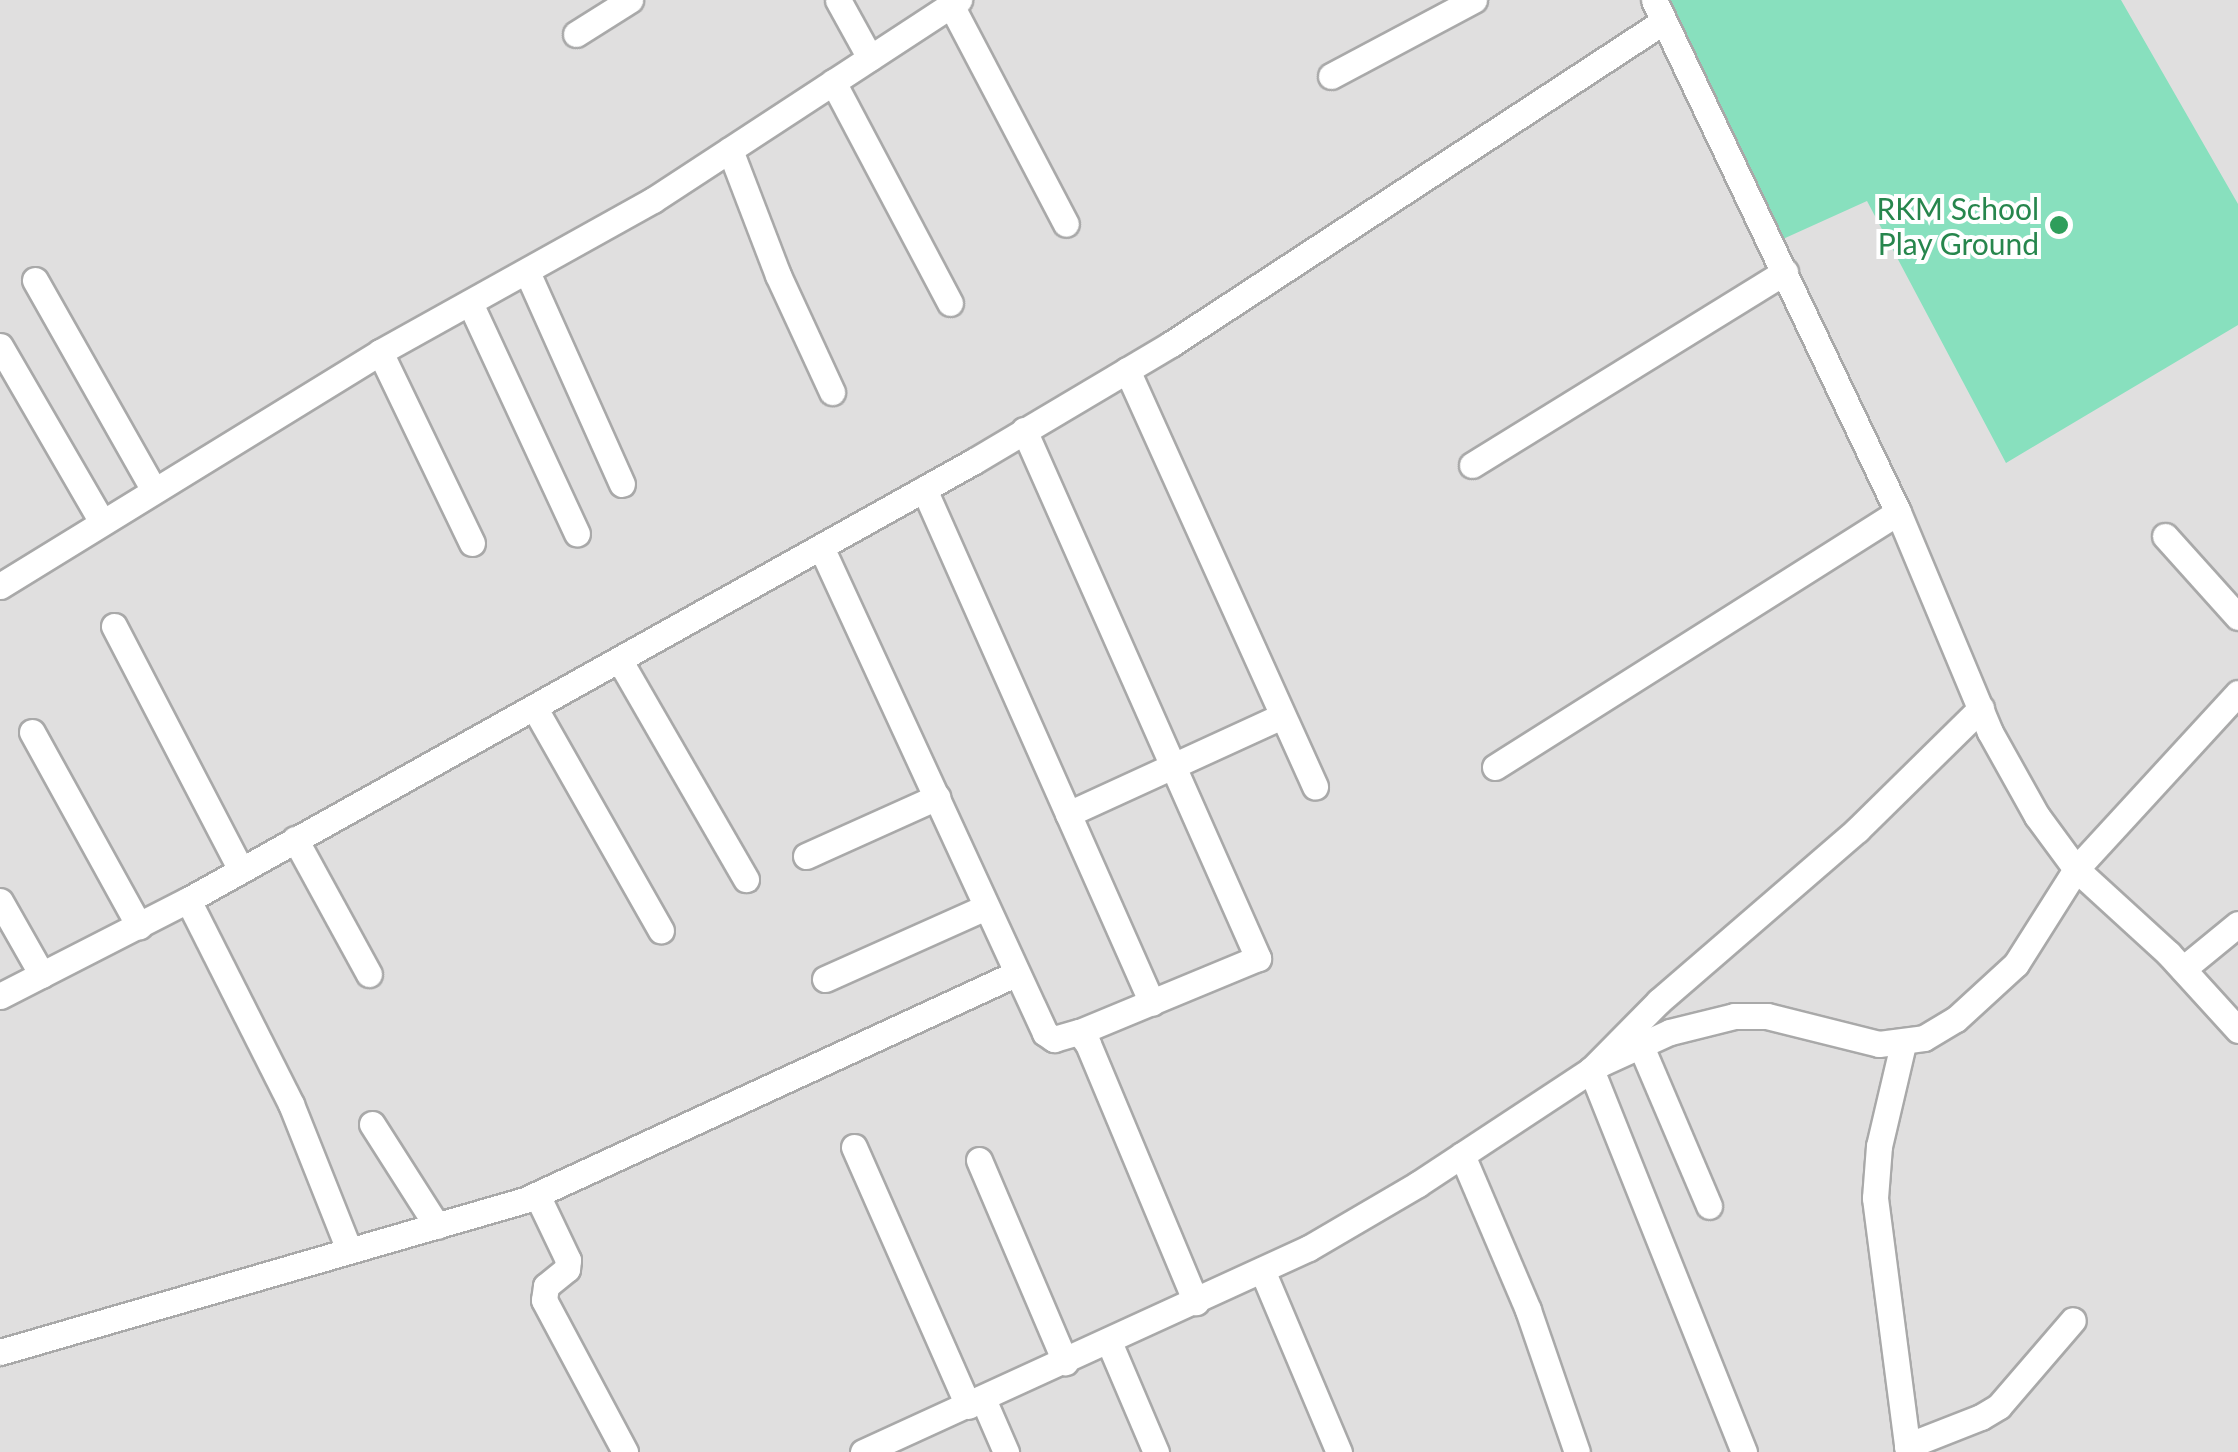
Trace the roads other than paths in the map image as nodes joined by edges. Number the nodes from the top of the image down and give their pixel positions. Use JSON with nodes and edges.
{"nodes":[{"id":1,"x":630,"y":0,"type":"edge"},
{"id":2,"x":838,"y":0,"type":"edge"},
{"id":3,"x":1474,"y":0,"type":"edge"},
{"id":4,"x":955,"y":3,"type":"edge"},
{"id":5,"x":1659,"y":11,"type":"edge"},
{"id":6,"x":576,"y":34,"type":"dead end"},
{"id":7,"x":870,"y":58,"type":"junction"},
{"id":8,"x":1331,"y":76,"type":"dead end"},
{"id":9,"x":833,"y":82,"type":"junction"},
{"id":10,"x":730,"y":150,"type":"junction"},
{"id":11,"x":1066,"y":224,"type":"dead end"},
{"id":12,"x":1785,"y":272,"type":"junction"},
{"id":13,"x":528,"y":274,"type":"junction"},
{"id":14,"x":34,"y":280,"type":"dead end"},
{"id":15,"x":950,"y":303,"type":"dead end"},
{"id":16,"x":470,"y":304,"type":"junction"},
{"id":17,"x":0,"y":346,"type":"edge"},
{"id":18,"x":380,"y":352,"type":"junction"},
{"id":19,"x":1126,"y":370,"type":"junction"},
{"id":20,"x":832,"y":392,"type":"dead end"},
{"id":21,"x":1024,"y":430,"type":"junction"},
{"id":22,"x":1472,"y":464,"type":"dead end"},
{"id":23,"x":622,"y":484,"type":"dead end"},
{"id":24,"x":924,"y":489,"type":"junction"},
{"id":25,"x":154,"y":490,"type":"junction"},
{"id":26,"x":1898,"y":512,"type":"junction"},
{"id":27,"x":102,"y":522,"type":"junction"},
{"id":28,"x":577,"y":533,"type":"dead end"},
{"id":29,"x":2165,"y":536,"type":"dead end"},
{"id":30,"x":472,"y":542,"type":"dead end"},
{"id":31,"x":822,"y":547,"type":"junction"},
{"id":32,"x":0,"y":586,"type":"edge"},
{"id":33,"x":2238,"y":618,"type":"edge"},
{"id":34,"x":114,"y":626,"type":"dead end"},
{"id":35,"x":620,"y":662,"type":"junction"},
{"id":36,"x":2238,"y":692,"type":"edge"},
{"id":37,"x":534,"y":707,"type":"junction"},
{"id":38,"x":1980,"y":708,"type":"junction"},
{"id":39,"x":1282,"y":716,"type":"junction"},
{"id":40,"x":32,"y":732,"type":"dead end"},
{"id":41,"x":1176,"y":764,"type":"junction"},
{"id":42,"x":1495,"y":767,"type":"dead end"},
{"id":43,"x":1314,"y":786,"type":"dead end"},
{"id":44,"x":937,"y":796,"type":"junction"},
{"id":45,"x":1068,"y":814,"type":"junction"},
{"id":46,"x":295,"y":838,"type":"junction"},
{"id":47,"x":806,"y":856,"type":"dead end"},
{"id":48,"x":2076,"y":869,"type":"junction"},
{"id":49,"x":241,"y":870,"type":"junction"},
{"id":50,"x":746,"y":879,"type":"dead end"},
{"id":51,"x":188,"y":900,"type":"junction"},
{"id":52,"x":0,"y":901,"type":"edge"},
{"id":53,"x":986,"y":907,"type":"junction"},
{"id":54,"x":2238,"y":924,"type":"edge"},
{"id":55,"x":139,"y":926,"type":"junction"},
{"id":56,"x":661,"y":932,"type":"dead end"},
{"id":57,"x":2184,"y":969,"type":"junction"},
{"id":58,"x":369,"y":974,"type":"dead end"},
{"id":59,"x":1015,"y":974,"type":"junction"},
{"id":60,"x":42,"y":975,"type":"junction"},
{"id":61,"x":825,"y":979,"type":"dead end"},
{"id":62,"x":0,"y":996,"type":"edge"},
{"id":63,"x":1152,"y":1002,"type":"junction"},
{"id":64,"x":2238,"y":1030,"type":"edge"},
{"id":65,"x":1080,"y":1032,"type":"junction"},
{"id":66,"x":1640,"y":1044,"type":"junction"},
{"id":67,"x":1903,"y":1044,"type":"junction"},
{"id":68,"x":1591,"y":1070,"type":"junction"},
{"id":69,"x":372,"y":1124,"type":"dead end"},
{"id":70,"x":854,"y":1147,"type":"dead end"},
{"id":71,"x":1462,"y":1155,"type":"junction"},
{"id":72,"x":980,"y":1160,"type":"dead end"},
{"id":73,"x":537,"y":1194,"type":"junction"},
{"id":74,"x":1709,"y":1206,"type":"dead end"},
{"id":75,"x":437,"y":1226,"type":"junction"},
{"id":76,"x":349,"y":1250,"type":"junction"},
{"id":77,"x":1262,"y":1270,"type":"junction"},
{"id":78,"x":1196,"y":1302,"type":"junction"},
{"id":79,"x":2073,"y":1320,"type":"dead end"},
{"id":80,"x":1108,"y":1342,"type":"junction"},
{"id":81,"x":0,"y":1352,"type":"edge"},
{"id":82,"x":1066,"y":1362,"type":"junction"},
{"id":83,"x":975,"y":1402,"type":"junction"},
{"id":84,"x":896,"y":1446,"type":"edge"},
{"id":85,"x":1908,"y":1449,"type":"edge"},
{"id":86,"x":625,"y":1452,"type":"edge"},
{"id":87,"x":863,"y":1452,"type":"edge"},
{"id":88,"x":1006,"y":1452,"type":"edge"},
{"id":89,"x":1156,"y":1452,"type":"edge"},
{"id":90,"x":1340,"y":1452,"type":"edge"},
{"id":91,"x":1577,"y":1452,"type":"edge"},
{"id":92,"x":1744,"y":1452,"type":"edge"}],
"edges":[{"from":1,"to":6,"type":"street"},
{"from":2,"to":7,"type":"street"},
{"from":3,"to":8,"type":"street"},
{"from":4,"to":7,"type":"street"},
{"from":4,"to":11,"type":"street"},
{"from":5,"to":12,"type":"street"},
{"from":5,"to":19,"type":"street"},
{"from":7,"to":9,"type":"street"},
{"from":9,"to":10,"type":"street"},
{"from":9,"to":15,"type":"street"},
{"from":10,"to":13,"type":"street"},
{"from":10,"to":20,"type":"street"},
{"from":12,"to":22,"type":"street"},
{"from":12,"to":26,"type":"street"},
{"from":13,"to":16,"type":"street"},
{"from":13,"to":23,"type":"street"},
{"from":14,"to":25,"type":"street"},
{"from":16,"to":18,"type":"street"},
{"from":16,"to":28,"type":"street"},
{"from":17,"to":27,"type":"street"},
{"from":18,"to":25,"type":"street"},
{"from":18,"to":30,"type":"street"},
{"from":19,"to":21,"type":"street"},
{"from":19,"to":39,"type":"street"},
{"from":21,"to":24,"type":"street"},
{"from":21,"to":41,"type":"street"},
{"from":24,"to":31,"type":"street"},
{"from":24,"to":45,"type":"street"},
{"from":25,"to":27,"type":"street"},
{"from":26,"to":38,"type":"street"},
{"from":26,"to":42,"type":"street"},
{"from":27,"to":32,"type":"street"},
{"from":29,"to":33,"type":"street"},
{"from":31,"to":35,"type":"street"},
{"from":31,"to":44,"type":"street"},
{"from":34,"to":49,"type":"street"},
{"from":35,"to":37,"type":"street"},
{"from":35,"to":50,"type":"street"},
{"from":36,"to":48,"type":"street"},
{"from":37,"to":46,"type":"street"},
{"from":37,"to":56,"type":"street"},
{"from":38,"to":48,"type":"street"},
{"from":38,"to":68,"type":"street"},
{"from":39,"to":41,"type":"street"},
{"from":39,"to":43,"type":"street"},
{"from":40,"to":55,"type":"street"},
{"from":41,"to":45,"type":"street"},
{"from":41,"to":63,"type":"street"},
{"from":44,"to":47,"type":"street"},
{"from":44,"to":53,"type":"street"},
{"from":45,"to":63,"type":"street"},
{"from":46,"to":49,"type":"street"},
{"from":46,"to":58,"type":"street"},
{"from":48,"to":57,"type":"street"},
{"from":48,"to":67,"type":"street"},
{"from":49,"to":51,"type":"street"},
{"from":51,"to":55,"type":"street"},
{"from":51,"to":76,"type":"street"},
{"from":52,"to":60,"type":"street"},
{"from":53,"to":59,"type":"street"},
{"from":53,"to":61,"type":"street"},
{"from":54,"to":57,"type":"street"},
{"from":55,"to":60,"type":"street"},
{"from":57,"to":64,"type":"street"},
{"from":59,"to":65,"type":"street"},
{"from":59,"to":73,"type":"street"},
{"from":60,"to":62,"type":"street"},
{"from":63,"to":65,"type":"street"},
{"from":65,"to":78,"type":"street"},
{"from":66,"to":67,"type":"street"},
{"from":66,"to":68,"type":"street"},
{"from":66,"to":74,"type":"street"},
{"from":67,"to":85,"type":"street"},
{"from":68,"to":71,"type":"street"},
{"from":68,"to":92,"type":"street"},
{"from":69,"to":75,"type":"street"},
{"from":70,"to":83,"type":"street"},
{"from":71,"to":77,"type":"street"},
{"from":71,"to":91,"type":"street"},
{"from":72,"to":82,"type":"street"},
{"from":73,"to":75,"type":"street"},
{"from":73,"to":86,"type":"street"},
{"from":75,"to":76,"type":"street"},
{"from":76,"to":81,"type":"street"},
{"from":77,"to":78,"type":"street"},
{"from":77,"to":90,"type":"street"},
{"from":78,"to":80,"type":"street"},
{"from":79,"to":85,"type":"street"},
{"from":80,"to":82,"type":"street"},
{"from":80,"to":89,"type":"street"},
{"from":82,"to":83,"type":"street"},
{"from":83,"to":84,"type":"street"},
{"from":83,"to":88,"type":"street"},
{"from":84,"to":87,"type":"street"}]}
